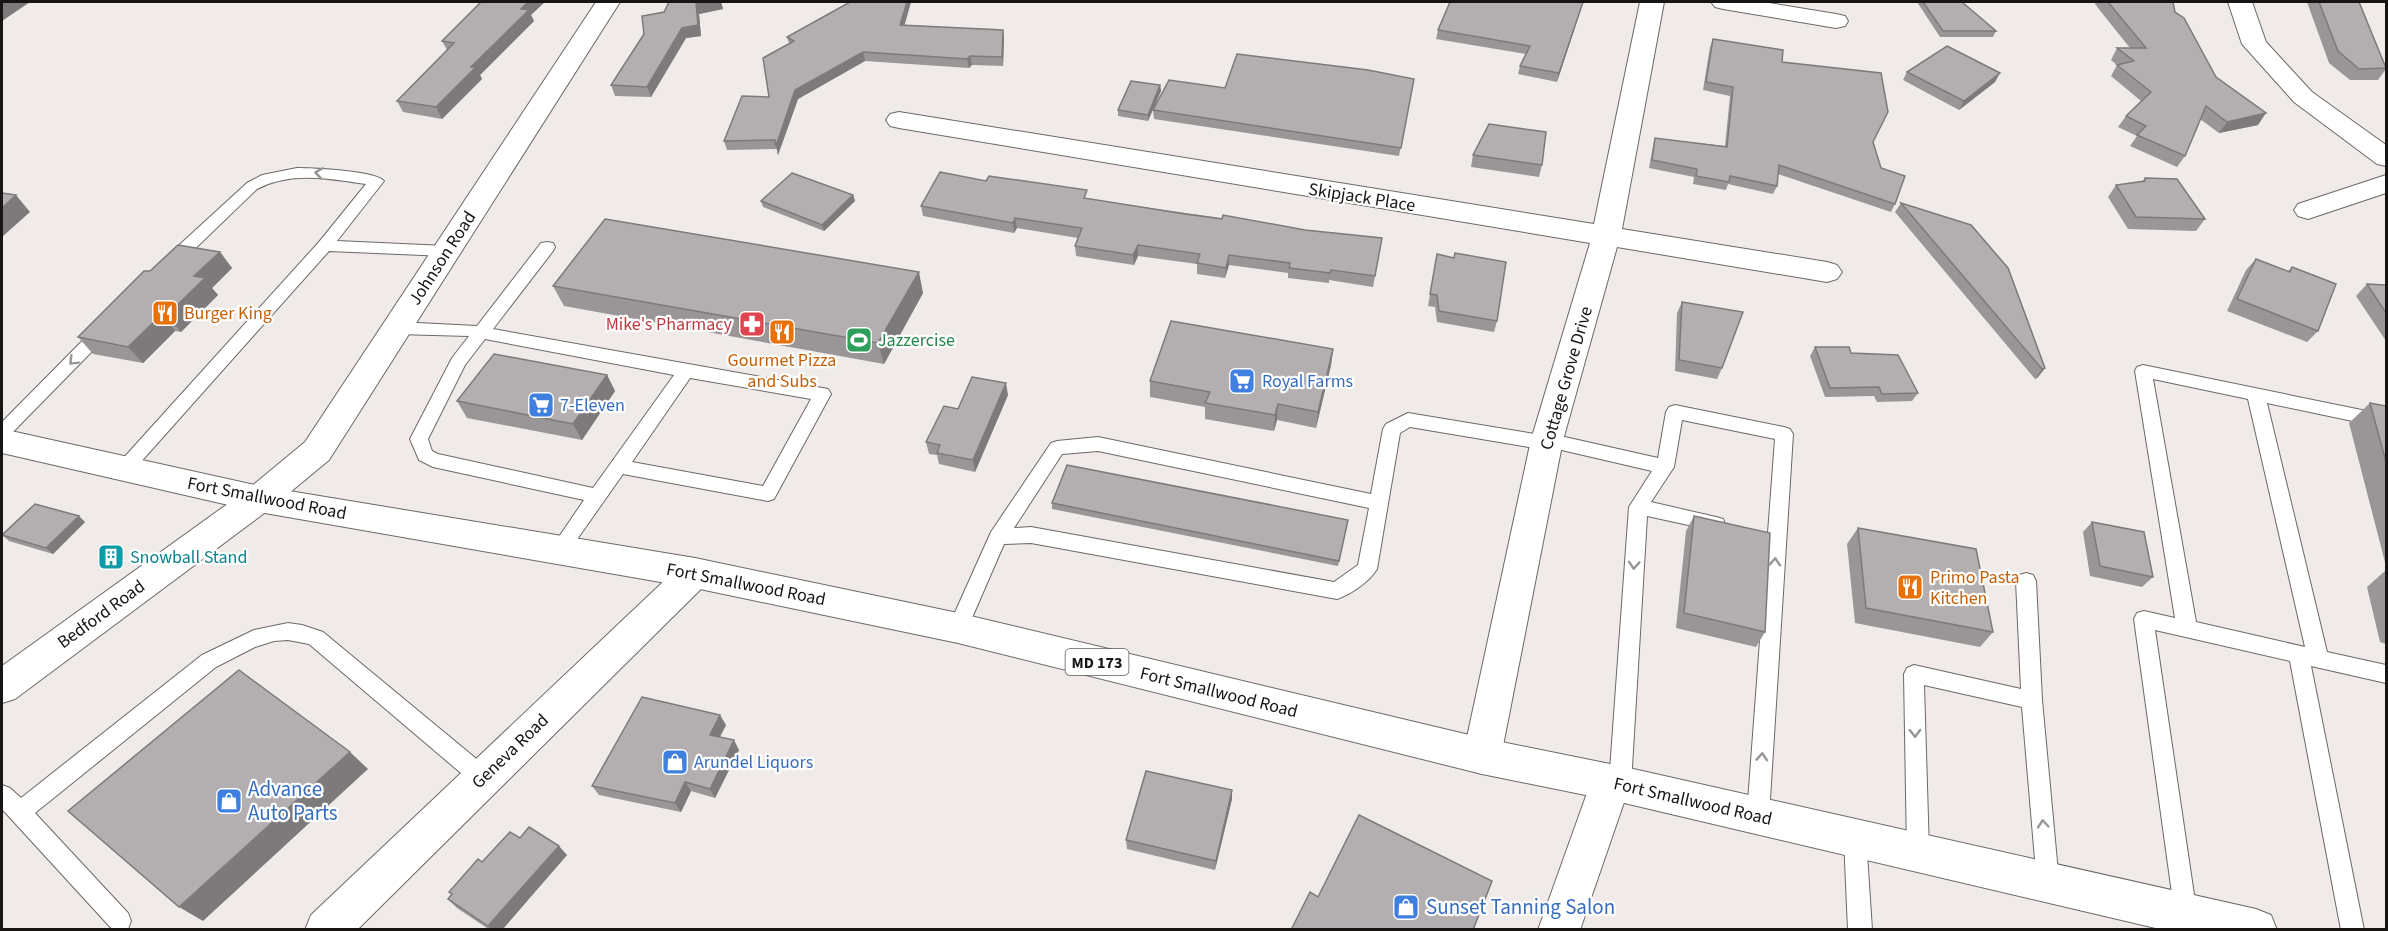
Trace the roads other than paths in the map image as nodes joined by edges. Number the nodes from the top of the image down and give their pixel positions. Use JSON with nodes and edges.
{"nodes":[{"id":1,"x":608,"y":2,"type":"edge"},
{"id":2,"x":1652,"y":2,"type":"edge"},
{"id":3,"x":1723,"y":2,"type":"edge"},
{"id":4,"x":2240,"y":2,"type":"edge"},
{"id":5,"x":1836,"y":21,"type":"dead end"},
{"id":6,"x":899,"y":120,"type":"dead end"},
{"id":7,"x":2386,"y":158,"type":"edge"},
{"id":8,"x":2386,"y":184,"type":"edge"},
{"id":9,"x":2308,"y":210,"type":"dead end"},
{"id":10,"x":1606,"y":237,"type":"junction"},
{"id":11,"x":325,"y":246,"type":"junction"},
{"id":12,"x":548,"y":247,"type":"dead end"},
{"id":13,"x":446,"y":251,"type":"junction"},
{"id":14,"x":1827,"y":272,"type":"dead end"},
{"id":15,"x":155,"y":277,"type":"edge"},
{"id":16,"x":118,"y":315,"type":"edge"},
{"id":17,"x":397,"y":328,"type":"junction"},
{"id":18,"x":479,"y":333,"type":"junction"},
{"id":19,"x":686,"y":371,"type":"junction"},
{"id":20,"x":2256,"y":395,"type":"junction"},
{"id":21,"x":2386,"y":422,"type":"edge"},
{"id":22,"x":2,"y":432,"type":"edge"},
{"id":23,"x":2,"y":441,"type":"edge"},
{"id":24,"x":1547,"y":441,"type":"junction"},
{"id":25,"x":618,"y":466,"type":"junction"},
{"id":26,"x":1665,"y":467,"type":"junction"},
{"id":27,"x":124,"y":468,"type":"junction"},
{"id":28,"x":597,"y":496,"type":"junction"},
{"id":29,"x":259,"y":499,"type":"junction"},
{"id":30,"x":1379,"y":503,"type":"junction"},
{"id":31,"x":1638,"y":507,"type":"junction"},
{"id":32,"x":1730,"y":527,"type":"edge"},
{"id":33,"x":1754,"y":532,"type":"edge"},
{"id":34,"x":998,"y":537,"type":"junction"},
{"id":35,"x":1777,"y":537,"type":"junction"},
{"id":36,"x":559,"y":550,"type":"junction"},
{"id":37,"x":695,"y":573,"type":"junction"},
{"id":38,"x":2026,"y":581,"type":"dead end"},
{"id":39,"x":958,"y":628,"type":"junction"},
{"id":40,"x":2187,"y":629,"type":"junction"},
{"id":41,"x":2309,"y":656,"type":"junction"},
{"id":42,"x":2386,"y":674,"type":"edge"},
{"id":43,"x":2,"y":687,"type":"edge"},
{"id":44,"x":2032,"y":700,"type":"junction"},
{"id":45,"x":1482,"y":756,"type":"junction"},
{"id":46,"x":483,"y":778,"type":"junction"},
{"id":47,"x":1615,"y":783,"type":"junction"},
{"id":48,"x":2,"y":795,"type":"edge"},
{"id":49,"x":20,"y":812,"type":"junction"},
{"id":50,"x":1758,"y":815,"type":"junction"},
{"id":51,"x":1855,"y":838,"type":"junction"},
{"id":52,"x":1918,"y":852,"type":"junction"},
{"id":53,"x":2048,"y":883,"type":"junction"},
{"id":54,"x":2186,"y":915,"type":"junction"},
{"id":55,"x":120,"y":921,"type":"dead end"},
{"id":56,"x":326,"y":930,"type":"edge"},
{"id":57,"x":1559,"y":930,"type":"edge"},
{"id":58,"x":1860,"y":930,"type":"edge"},
{"id":59,"x":2256,"y":930,"type":"edge"},
{"id":60,"x":2353,"y":930,"type":"edge"}],
"edges":[{"from":1,"to":13,"type":"street","name":"Johnson Road"},
{"from":2,"to":10,"type":"street","name":"Cottage Grove Drive"},
{"from":3,"to":5,"type":"street"},
{"from":4,"to":7,"type":"street"},
{"from":6,"to":10,"type":"street","name":"Skipjack Place"},
{"from":8,"to":9,"type":"street"},
{"from":10,"to":14,"type":"street","name":"Skipjack Place"},
{"from":10,"to":24,"type":"street","name":"Cottage Grove Drive"},
{"from":11,"to":13,"type":"lane"},
{"from":11,"to":15,"type":"lane","one_way":true},
{"from":11,"to":27,"type":"lane"},
{"from":12,"to":18,"type":"lane"},
{"from":13,"to":17,"type":"street","name":"Johnson Road"},
{"from":16,"to":22,"type":"lane","one_way":true},
{"from":17,"to":18,"type":"lane"},
{"from":17,"to":29,"type":"street","name":"Johnson Road"},
{"from":18,"to":19,"type":"lane"},
{"from":18,"to":28,"type":"lane"},
{"from":19,"to":25,"type":"lane"},
{"from":19,"to":25,"type":"lane"},
{"from":20,"to":21,"type":"lane"},
{"from":20,"to":40,"type":"lane"},
{"from":20,"to":41,"type":"lane"},
{"from":23,"to":27,"type":"street","name":"Fort Smallwood Road","number":"MD 173"},
{"from":24,"to":26,"type":"lane"},
{"from":24,"to":30,"type":"lane"},
{"from":24,"to":45,"type":"street","name":"Cottage Grove Drive"},
{"from":25,"to":28,"type":"lane"},
{"from":26,"to":31,"type":"lane"},
{"from":26,"to":35,"type":"lane"},
{"from":27,"to":29,"type":"street","name":"Fort Smallwood Road","number":"MD 173"},
{"from":28,"to":36,"type":"lane"},
{"from":29,"to":36,"type":"street","name":"Fort Smallwood Road","number":"MD 173"},
{"from":29,"to":43,"type":"street","name":"Bedford Road"},
{"from":30,"to":34,"type":"lane"},
{"from":30,"to":34,"type":"lane"},
{"from":31,"to":32,"type":"lane"},
{"from":31,"to":47,"type":"lane","one_way":true},
{"from":33,"to":35,"type":"lane"},
{"from":34,"to":39,"type":"lane"},
{"from":50,"to":35,"type":"lane","one_way":true},
{"from":36,"to":37,"type":"street","name":"Fort Smallwood Road","number":"MD 173"},
{"from":37,"to":39,"type":"street","name":"Fort Smallwood Road","number":"MD 173"},
{"from":37,"to":46,"type":"street","name":"Geneva Road"},
{"from":38,"to":44,"type":"lane"},
{"from":39,"to":45,"type":"street","name":"Fort Smallwood Road","number":"MD 173"},
{"from":40,"to":41,"type":"lane"},
{"from":40,"to":54,"type":"lane"},
{"from":41,"to":42,"type":"lane"},
{"from":41,"to":60,"type":"lane"},
{"from":44,"to":52,"type":"lane","one_way":true},
{"from":53,"to":44,"type":"lane","one_way":true},
{"from":45,"to":47,"type":"street","name":"Fort Smallwood Road","number":"MD 173"},
{"from":46,"to":49,"type":"lane"},
{"from":46,"to":56,"type":"street","name":"Geneva Road"},
{"from":47,"to":50,"type":"street","name":"Fort Smallwood Road","number":"MD 173"},
{"from":47,"to":57,"type":"street"},
{"from":48,"to":49,"type":"lane"},
{"from":49,"to":55,"type":"lane"},
{"from":50,"to":51,"type":"street","name":"Fort Smallwood Road","number":"MD 173"},
{"from":51,"to":52,"type":"street","name":"Fort Smallwood Road","number":"MD 173"},
{"from":51,"to":58,"type":"lane"},
{"from":52,"to":53,"type":"street","name":"Fort Smallwood Road","number":"MD 173"},
{"from":53,"to":54,"type":"street","name":"Fort Smallwood Road","number":"MD 173"},
{"from":54,"to":59,"type":"street","name":"Fort Smallwood Road","number":"MD 173"}]}
